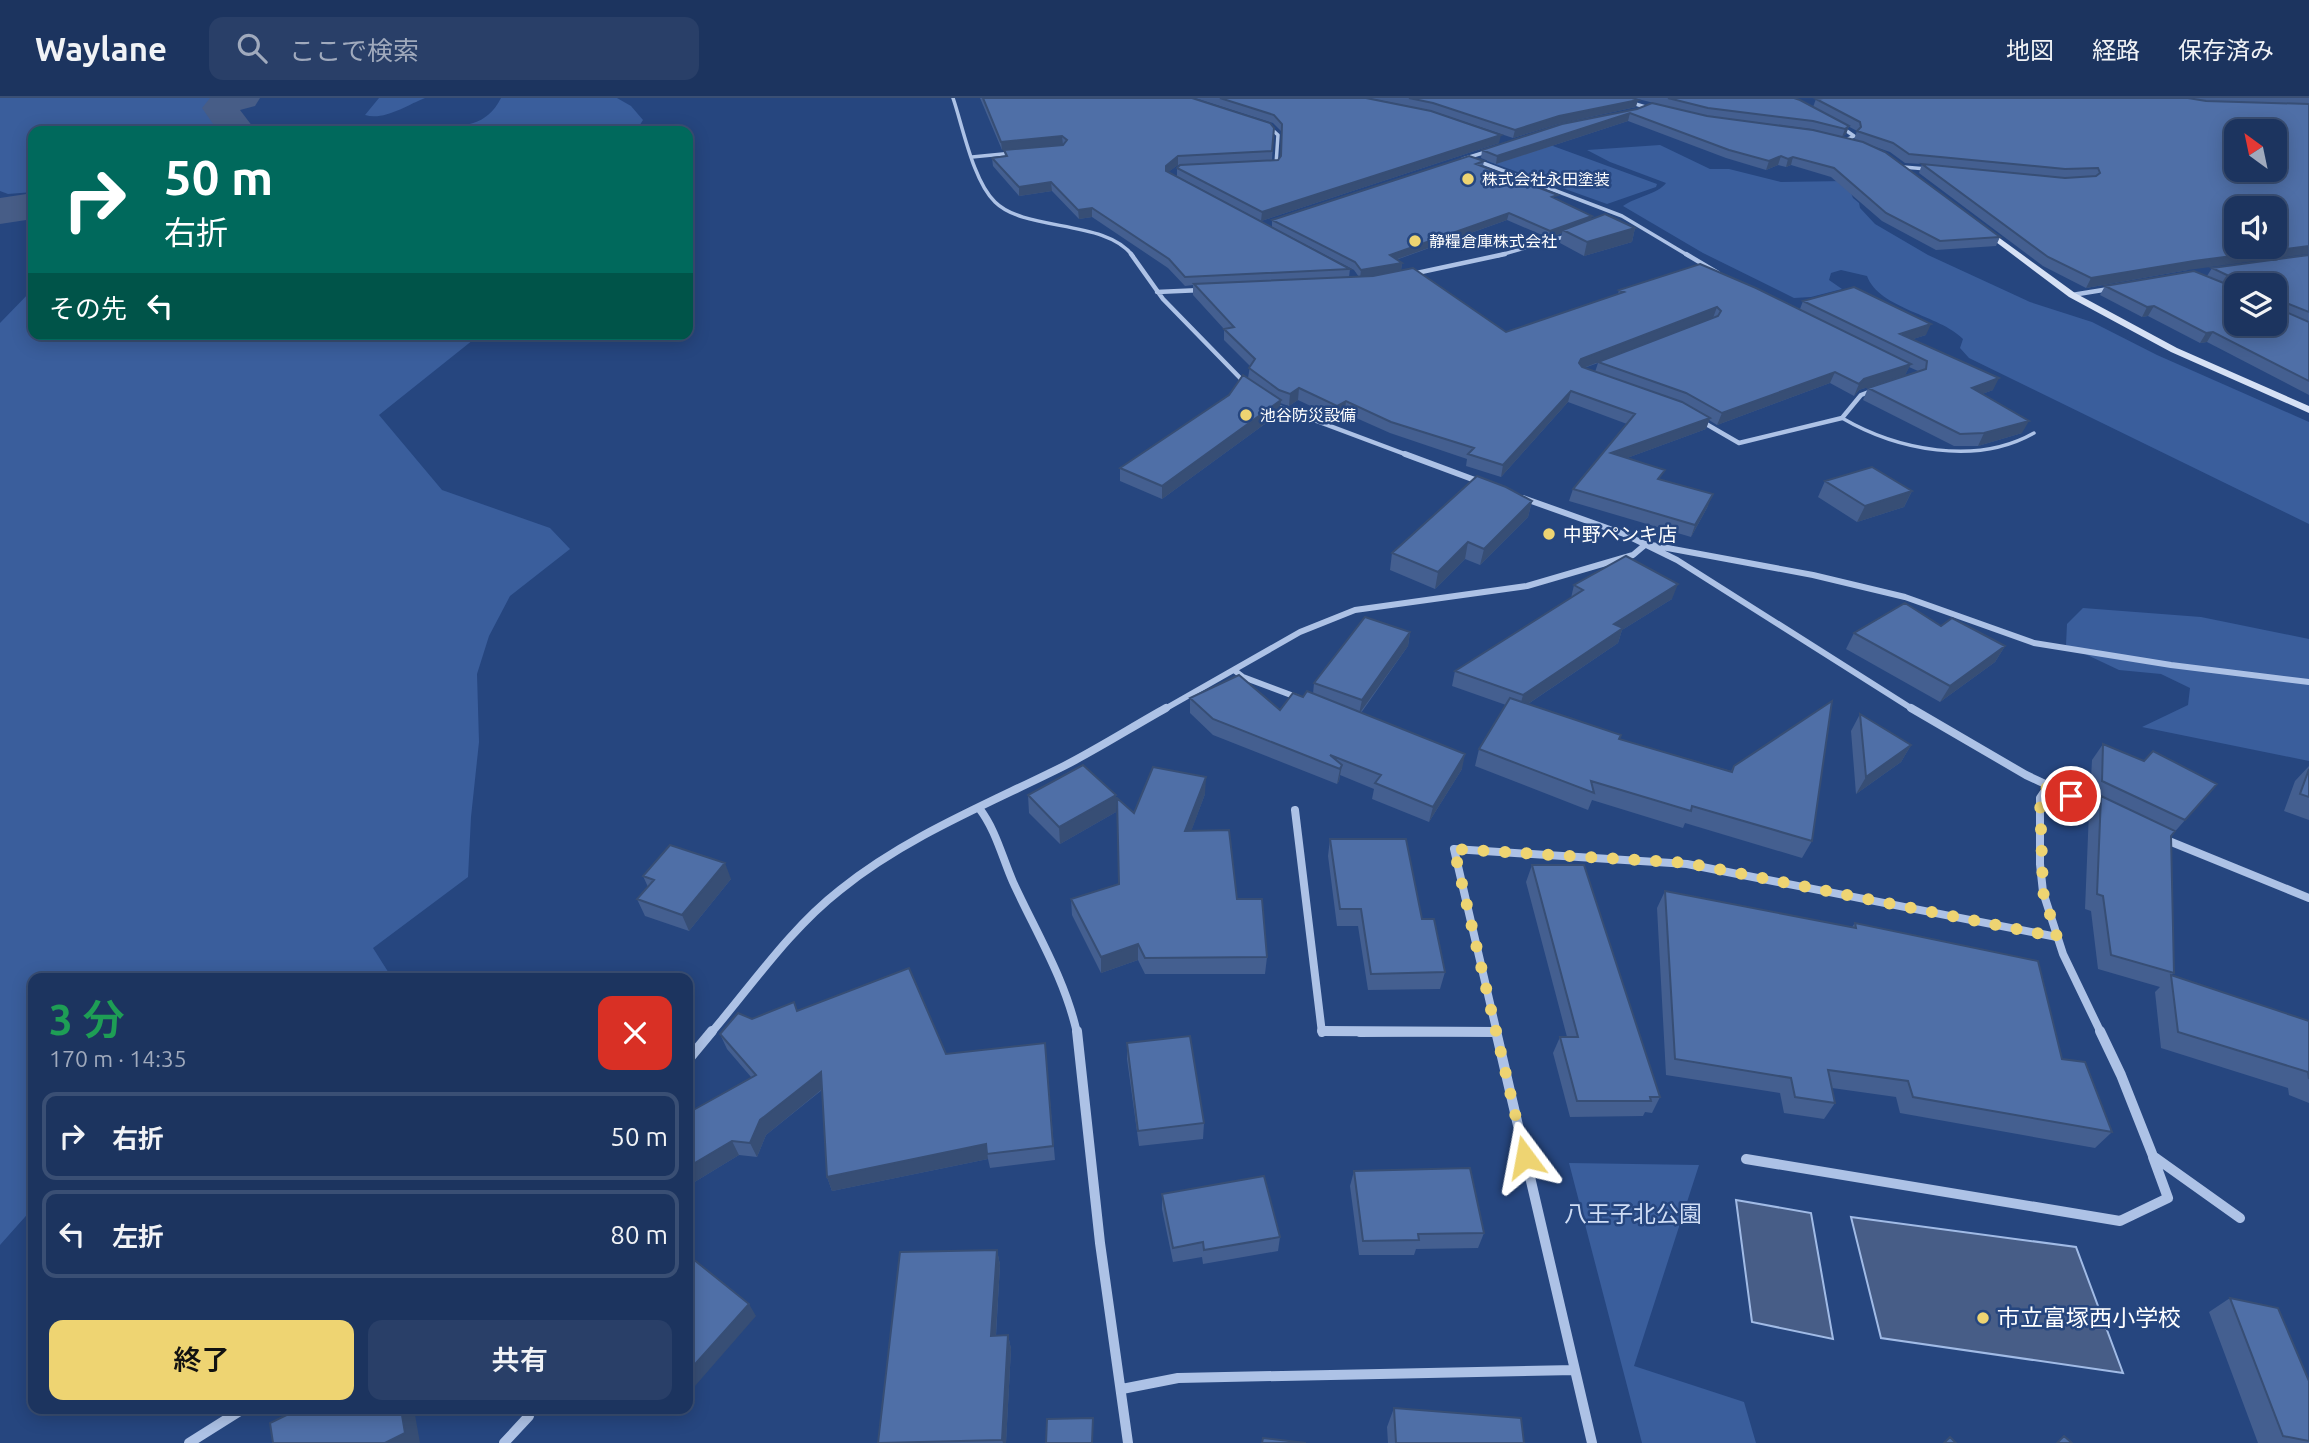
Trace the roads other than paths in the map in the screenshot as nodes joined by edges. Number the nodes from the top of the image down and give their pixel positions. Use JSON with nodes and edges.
{"nodes":[{"id":1,"x":953,"y":98,"type":"edge"},
{"id":2,"x":1616,"y":98,"type":"edge"},
{"id":3,"x":1647,"y":107,"type":"junction"},
{"id":4,"x":1656,"y":109,"type":"edge"},
{"id":5,"x":1634,"y":113,"type":"edge"},
{"id":6,"x":1830,"y":121,"type":"edge"},
{"id":7,"x":1264,"y":124,"type":"edge"},
{"id":8,"x":1840,"y":140,"type":"joint"},
{"id":9,"x":1863,"y":146,"type":"edge"},
{"id":10,"x":1491,"y":150,"type":"edge"},
{"id":11,"x":1024,"y":153,"type":"edge"},
{"id":12,"x":972,"y":157,"type":"junction"},
{"id":13,"x":1468,"y":158,"type":"junction"},
{"id":14,"x":1894,"y":161,"type":"edge"},
{"id":15,"x":1455,"y":162,"type":"edge"},
{"id":16,"x":1265,"y":164,"type":"edge"},
{"id":17,"x":1903,"y":167,"type":"junction"},
{"id":18,"x":1934,"y":170,"type":"edge"},
{"id":19,"x":1922,"y":181,"type":"edge"},
{"id":20,"x":1622,"y":216,"type":"junction"},
{"id":21,"x":1610,"y":221,"type":"edge"},
{"id":22,"x":1976,"y":223,"type":"edge"},
{"id":23,"x":1577,"y":233,"type":"edge"},
{"id":24,"x":1411,"y":275,"type":"edge"},
{"id":25,"x":1727,"y":278,"type":"edge"},
{"id":26,"x":2111,"y":289,"type":"edge"},
{"id":27,"x":1210,"y":290,"type":"edge"},
{"id":28,"x":1157,"y":292,"type":"junction"},
{"id":29,"x":2072,"y":295,"type":"junction"},
{"id":30,"x":1884,"y":387,"type":"edge"},
{"id":31,"x":1254,"y":391,"type":"edge"},
{"id":32,"x":1268,"y":401,"type":"edge"},
{"id":33,"x":2309,"y":410,"type":"edge"},
{"id":34,"x":1692,"y":416,"type":"edge"},
{"id":35,"x":1843,"y":418,"type":"junction"},
{"id":36,"x":2034,"y":433,"type":"dead end"},
{"id":37,"x":1493,"y":486,"type":"edge"},
{"id":38,"x":1519,"y":496,"type":"edge"},
{"id":39,"x":1646,"y":544,"type":"junction"},
{"id":40,"x":1234,"y":670,"type":"junction"},
{"id":41,"x":2309,"y":682,"type":"edge"},
{"id":42,"x":1304,"y":700,"type":"edge"},
{"id":43,"x":2048,"y":786,"type":"junction"},
{"id":44,"x":979,"y":808,"type":"junction"},
{"id":45,"x":1295,"y":810,"type":"dead end"},
{"id":46,"x":2110,"y":814,"type":"edge"},
{"id":47,"x":2159,"y":837,"type":"edge"},
{"id":48,"x":2309,"y":898,"type":"edge"},
{"id":49,"x":2057,"y":937,"type":"junction"},
{"id":50,"x":1497,"y":1032,"type":"junction"},
{"id":51,"x":693,"y":1054,"type":"edge"},
{"id":52,"x":2152,"y":1156,"type":"junction"},
{"id":53,"x":1746,"y":1159,"type":"dead end"},
{"id":54,"x":2240,"y":1218,"type":"dead end"},
{"id":55,"x":1575,"y":1370,"type":"junction"},
{"id":56,"x":1122,"y":1389,"type":"junction"},
{"id":57,"x":235,"y":1414,"type":"edge"},
{"id":58,"x":527,"y":1414,"type":"edge"},
{"id":59,"x":189,"y":1443,"type":"edge"},
{"id":60,"x":504,"y":1443,"type":"edge"},
{"id":61,"x":1128,"y":1443,"type":"edge"},
{"id":62,"x":1592,"y":1443,"type":"edge"}],
"edges":[{"from":1,"to":12,"type":"street"},
{"from":2,"to":3,"type":"street"},
{"from":3,"to":4,"type":"street"},
{"from":3,"to":5,"type":"street"},
{"from":6,"to":8,"type":"street"},
{"from":7,"to":16,"type":"street"},
{"from":8,"to":9,"type":"street"},
{"from":10,"to":13,"type":"street"},
{"from":11,"to":12,"type":"street"},
{"from":12,"to":28,"type":"street"},
{"from":13,"to":15,"type":"street"},
{"from":13,"to":20,"type":"street"},
{"from":14,"to":17,"type":"street"},
{"from":17,"to":18,"type":"street"},
{"from":17,"to":19,"type":"street"},
{"from":20,"to":21,"type":"street"},
{"from":20,"to":25,"type":"street"},
{"from":22,"to":29,"type":"street"},
{"from":23,"to":24,"type":"street"},
{"from":26,"to":29,"type":"street"},
{"from":27,"to":28,"type":"street"},
{"from":28,"to":31,"type":"street"},
{"from":29,"to":33,"type":"street"},
{"from":30,"to":35,"type":"street"},
{"from":32,"to":37,"type":"street"},
{"from":34,"to":35,"type":"street"},
{"from":35,"to":36,"type":"lane"},
{"from":38,"to":39,"type":"street"},
{"from":39,"to":40,"type":"street"},
{"from":39,"to":41,"type":"street"},
{"from":39,"to":43,"type":"street"},
{"from":40,"to":42,"type":"street"},
{"from":40,"to":44,"type":"street"},
{"from":43,"to":46,"type":"street"},
{"from":43,"to":49,"type":"street"},
{"from":44,"to":51,"type":"street"},
{"from":44,"to":56,"type":"street"},
{"from":45,"to":50,"type":"street"},
{"from":47,"to":48,"type":"street"},
{"from":49,"to":50,"type":"street"},
{"from":49,"to":52,"type":"street"},
{"from":50,"to":55,"type":"street"},
{"from":52,"to":53,"type":"street"},
{"from":52,"to":54,"type":"street"},
{"from":55,"to":56,"type":"street"},
{"from":55,"to":62,"type":"street"},
{"from":56,"to":61,"type":"street"},
{"from":57,"to":59,"type":"street"},
{"from":58,"to":60,"type":"street"}]}
